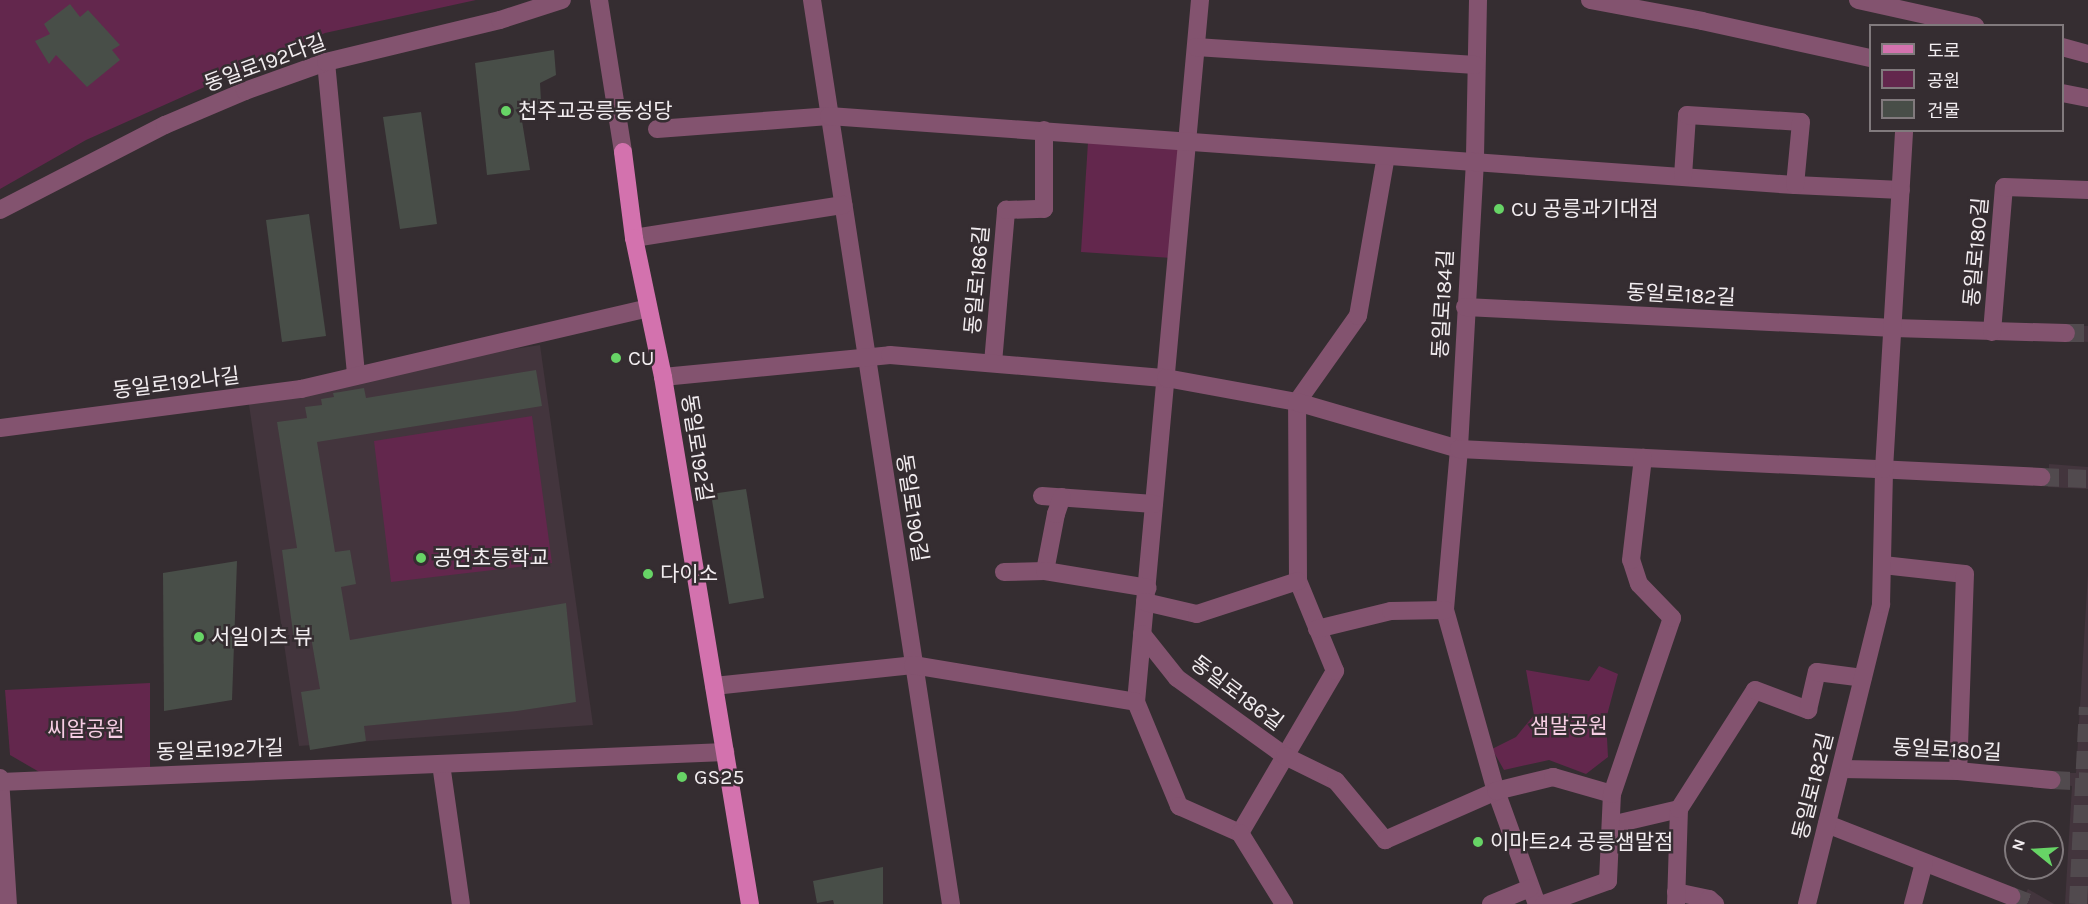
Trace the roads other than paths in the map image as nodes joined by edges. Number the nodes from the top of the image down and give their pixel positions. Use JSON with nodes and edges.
{"nodes":[{"id":1,"x":562,"y":0,"type":"edge"},
{"id":2,"x":599,"y":0,"type":"edge"},
{"id":3,"x":812,"y":0,"type":"edge"},
{"id":4,"x":1200,"y":0,"type":"edge"},
{"id":5,"x":1478,"y":0,"type":"edge"},
{"id":6,"x":1590,"y":0,"type":"edge"},
{"id":7,"x":1858,"y":0,"type":"edge"},
{"id":8,"x":1926,"y":6,"type":"edge"},
{"id":9,"x":1970,"y":24,"type":"edge"},
{"id":10,"x":1196,"y":47,"type":"junction"},
{"id":11,"x":2064,"y":48,"type":"edge"},
{"id":12,"x":2088,"y":54,"type":"edge"},
{"id":13,"x":1869,"y":58,"type":"edge"},
{"id":14,"x":326,"y":62,"type":"junction"},
{"id":15,"x":1475,"y":65,"type":"junction"},
{"id":16,"x":2064,"y":93,"type":"edge"},
{"id":17,"x":2088,"y":98,"type":"edge"},
{"id":18,"x":829,"y":116,"type":"junction"},
{"id":19,"x":657,"y":129,"type":"dead end"},
{"id":20,"x":1044,"y":130,"type":"junction"},
{"id":21,"x":1904,"y":132,"type":"edge"},
{"id":22,"x":1187,"y":141,"type":"junction"},
{"id":23,"x":623,"y":152,"type":"joint"},
{"id":24,"x":1386,"y":156,"type":"junction"},
{"id":25,"x":1475,"y":161,"type":"junction"},
{"id":26,"x":1683,"y":176,"type":"junction"},
{"id":27,"x":1795,"y":185,"type":"junction"},
{"id":28,"x":1901,"y":190,"type":"junction"},
{"id":29,"x":2088,"y":190,"type":"edge"},
{"id":30,"x":843,"y":205,"type":"junction"},
{"id":31,"x":0,"y":210,"type":"edge"},
{"id":32,"x":633,"y":238,"type":"junction"},
{"id":33,"x":1465,"y":307,"type":"junction"},
{"id":34,"x":648,"y":308,"type":"junction"},
{"id":35,"x":1894,"y":328,"type":"junction"},
{"id":36,"x":1992,"y":332,"type":"junction"},
{"id":37,"x":2066,"y":333,"type":"tunnel mouth"},
{"id":38,"x":866,"y":357,"type":"junction"},
{"id":39,"x":993,"y":363,"type":"junction"},
{"id":40,"x":356,"y":376,"type":"junction"},
{"id":41,"x":663,"y":377,"type":"junction"},
{"id":42,"x":1166,"y":378,"type":"junction"},
{"id":43,"x":1297,"y":402,"type":"junction"},
{"id":44,"x":0,"y":428,"type":"edge"},
{"id":45,"x":1459,"y":449,"type":"junction"},
{"id":46,"x":1643,"y":458,"type":"junction"},
{"id":47,"x":1884,"y":470,"type":"junction"},
{"id":48,"x":2041,"y":477,"type":"tunnel mouth"},
{"id":49,"x":1042,"y":496,"type":"dead end"},
{"id":50,"x":1062,"y":497,"type":"junction"},
{"id":51,"x":1154,"y":504,"type":"junction"},
{"id":52,"x":1883,"y":565,"type":"junction"},
{"id":53,"x":1045,"y":571,"type":"junction"},
{"id":54,"x":1004,"y":572,"type":"dead end"},
{"id":55,"x":1298,"y":581,"type":"junction"},
{"id":56,"x":1146,"y":595,"type":"junction"},
{"id":57,"x":1445,"y":610,"type":"junction"},
{"id":58,"x":1317,"y":630,"type":"junction"},
{"id":59,"x":1142,"y":634,"type":"junction"},
{"id":60,"x":913,"y":665,"type":"junction"},
{"id":61,"x":1863,"y":678,"type":"junction"},
{"id":62,"x":714,"y":686,"type":"junction"},
{"id":63,"x":1136,"y":702,"type":"junction"},
{"id":64,"x":725,"y":752,"type":"junction"},
{"id":65,"x":1285,"y":756,"type":"junction"},
{"id":66,"x":441,"y":764,"type":"junction"},
{"id":67,"x":1840,"y":769,"type":"junction"},
{"id":68,"x":1958,"y":771,"type":"junction"},
{"id":69,"x":0,"y":780,"type":"edge"},
{"id":70,"x":2052,"y":780,"type":"tunnel mouth"},
{"id":71,"x":1496,"y":791,"type":"junction"},
{"id":72,"x":1612,"y":794,"type":"junction"},
{"id":73,"x":1679,"y":809,"type":"junction"},
{"id":74,"x":1827,"y":824,"type":"junction"},
{"id":75,"x":1611,"y":825,"type":"junction"},
{"id":76,"x":1240,"y":833,"type":"junction"},
{"id":77,"x":2,"y":859,"type":"edge"},
{"id":78,"x":1924,"y":863,"type":"junction"},
{"id":79,"x":1534,"y":896,"type":"edge"},
{"id":80,"x":2011,"y":896,"type":"tunnel mouth"},
{"id":81,"x":1676,"y":898,"type":"edge"},
{"id":82,"x":8,"y":904,"type":"edge"},
{"id":83,"x":461,"y":904,"type":"edge"},
{"id":84,"x":750,"y":904,"type":"edge"},
{"id":85,"x":951,"y":904,"type":"edge"},
{"id":86,"x":1284,"y":904,"type":"edge"},
{"id":87,"x":1491,"y":904,"type":"edge"},
{"id":88,"x":1544,"y":904,"type":"edge"},
{"id":89,"x":1715,"y":904,"type":"edge"},
{"id":90,"x":1807,"y":904,"type":"edge"},
{"id":91,"x":1913,"y":904,"type":"edge"}],
"edges":[{"from":1,"to":14,"type":"street","name":"동일로192다길"},
{"from":2,"to":23,"type":"street","name":"동일로192길"},
{"from":3,"to":18,"type":"street","name":"동일로190길"},
{"from":4,"to":10,"type":"street"},
{"from":5,"to":15,"type":"street","name":"동일로184길"},
{"from":6,"to":13,"type":"street"},
{"from":7,"to":8,"type":"street"},
{"from":8,"to":9,"type":"street"},
{"from":10,"to":15,"type":"street"},
{"from":10,"to":22,"type":"street"},
{"from":11,"to":12,"type":"street"},
{"from":14,"to":31,"type":"street","name":"동일로192다길"},
{"from":14,"to":40,"type":"street"},
{"from":15,"to":25,"type":"street","name":"동일로184길"},
{"from":16,"to":17,"type":"street"},
{"from":18,"to":19,"type":"street"},
{"from":18,"to":20,"type":"street"},
{"from":18,"to":30,"type":"street","name":"동일로190길"},
{"from":20,"to":22,"type":"street"},
{"from":20,"to":39,"type":"street","name":"동일로186길"},
{"from":21,"to":28,"type":"street","name":"동일로182길"},
{"from":22,"to":24,"type":"street"},
{"from":22,"to":42,"type":"street"},
{"from":23,"to":32,"type":"main road","name":"동일로192길"},
{"from":24,"to":25,"type":"street"},
{"from":24,"to":43,"type":"street"},
{"from":25,"to":26,"type":"street"},
{"from":25,"to":33,"type":"street","name":"동일로184길"},
{"from":26,"to":27,"type":"street"},
{"from":26,"to":27,"type":"street"},
{"from":27,"to":28,"type":"street"},
{"from":28,"to":35,"type":"street","name":"동일로182길"},
{"from":29,"to":36,"type":"street","name":"동일로180길"},
{"from":30,"to":32,"type":"street"},
{"from":30,"to":38,"type":"street","name":"동일로190길"},
{"from":32,"to":34,"type":"main road","name":"동일로192길"},
{"from":33,"to":35,"type":"street","name":"동일로182길"},
{"from":33,"to":45,"type":"street","name":"동일로184길"},
{"from":34,"to":40,"type":"street","name":"동일로192나길"},
{"from":34,"to":41,"type":"main road","name":"동일로192길"},
{"from":35,"to":36,"type":"street","name":"동일로180길"},
{"from":35,"to":47,"type":"street","name":"동일로182길"},
{"from":36,"to":37,"type":"street","name":"동일로180길"},
{"from":38,"to":39,"type":"street","name":"동일로186길"},
{"from":38,"to":41,"type":"street"},
{"from":38,"to":60,"type":"street","name":"동일로190길"},
{"from":39,"to":42,"type":"street","name":"동일로186길"},
{"from":40,"to":44,"type":"street","name":"동일로192나길"},
{"from":41,"to":62,"type":"main road","name":"동일로192길"},
{"from":42,"to":43,"type":"street","name":"동일로186길"},
{"from":42,"to":51,"type":"street"},
{"from":43,"to":45,"type":"street"},
{"from":43,"to":55,"type":"street","name":"동일로186길"},
{"from":45,"to":46,"type":"street"},
{"from":45,"to":57,"type":"street","name":"동일로184길"},
{"from":46,"to":47,"type":"street"},
{"from":46,"to":72,"type":"street"},
{"from":47,"to":48,"type":"street"},
{"from":47,"to":52,"type":"street","name":"동일로182길"},
{"from":49,"to":50,"type":"street"},
{"from":50,"to":51,"type":"street"},
{"from":50,"to":53,"type":"street"},
{"from":51,"to":56,"type":"street"},
{"from":52,"to":61,"type":"street","name":"동일로182길"},
{"from":52,"to":68,"type":"street"},
{"from":53,"to":54,"type":"street"},
{"from":53,"to":56,"type":"street"},
{"from":55,"to":56,"type":"street"},
{"from":55,"to":58,"type":"street","name":"동일로186길"},
{"from":56,"to":59,"type":"street"},
{"from":57,"to":58,"type":"street"},
{"from":57,"to":71,"type":"street","name":"동일로184길"},
{"from":58,"to":65,"type":"street","name":"동일로186길"},
{"from":59,"to":63,"type":"street"},
{"from":59,"to":65,"type":"street","name":"동일로186길"},
{"from":60,"to":62,"type":"street"},
{"from":60,"to":63,"type":"street"},
{"from":60,"to":85,"type":"street","name":"동일로190길"},
{"from":61,"to":67,"type":"street","name":"동일로182길"},
{"from":61,"to":73,"type":"street","name":"동일로182길"},
{"from":62,"to":64,"type":"main road","name":"동일로192길"},
{"from":63,"to":76,"type":"street"},
{"from":64,"to":66,"type":"street","name":"동일로192가길"},
{"from":64,"to":84,"type":"main road","name":"동일로192길"},
{"from":65,"to":71,"type":"street"},
{"from":65,"to":76,"type":"street","name":"동일로186길"},
{"from":66,"to":69,"type":"street","name":"동일로192가길"},
{"from":66,"to":83,"type":"street"},
{"from":67,"to":68,"type":"street","name":"동일로180길"},
{"from":67,"to":74,"type":"street","name":"동일로182길"},
{"from":68,"to":70,"type":"street","name":"동일로180길"},
{"from":69,"to":77,"type":"street"},
{"from":71,"to":72,"type":"street"},
{"from":71,"to":79,"type":"street","name":"동일로184길"},
{"from":72,"to":75,"type":"street"},
{"from":73,"to":75,"type":"street"},
{"from":73,"to":81,"type":"street"},
{"from":74,"to":78,"type":"street"},
{"from":74,"to":90,"type":"street","name":"동일로182길"},
{"from":75,"to":88,"type":"street"},
{"from":76,"to":86,"type":"street"},
{"from":77,"to":82,"type":"street"},
{"from":78,"to":80,"type":"street"},
{"from":78,"to":91,"type":"street"},
{"from":79,"to":87,"type":"street","name":"동일로184길"},
{"from":81,"to":89,"type":"street"}]}
